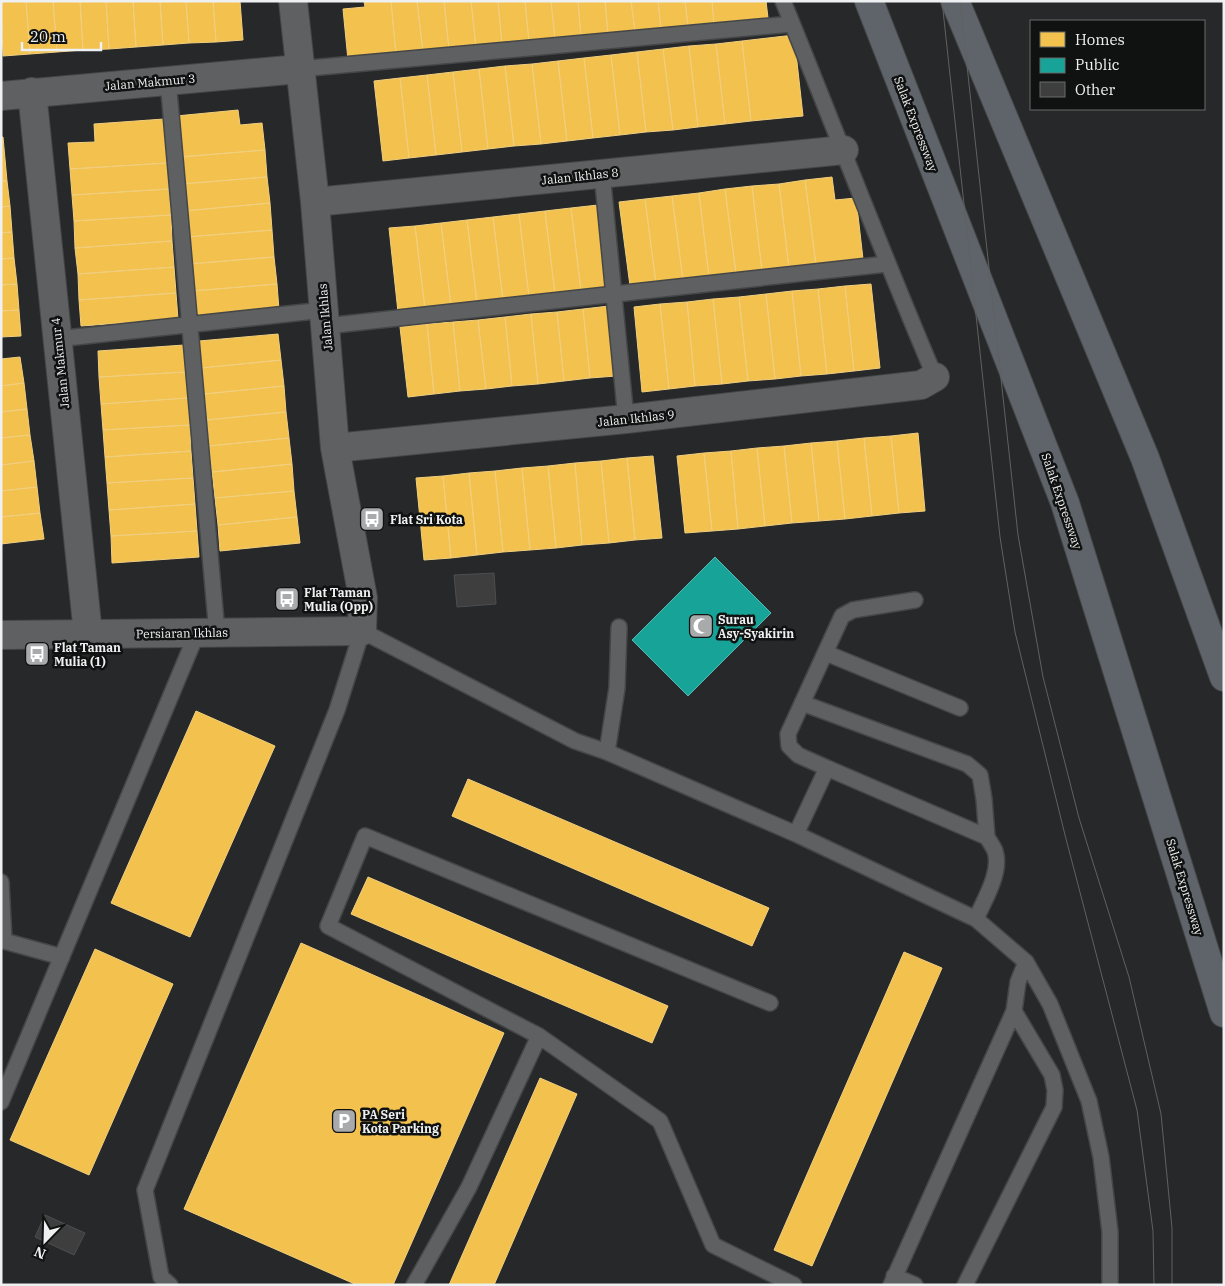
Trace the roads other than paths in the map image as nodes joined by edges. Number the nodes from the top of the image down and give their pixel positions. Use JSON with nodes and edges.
{"nodes":[{"id":1,"x":293,"y":1,"type":"edge"},
{"id":2,"x":783,"y":1,"type":"edge"},
{"id":3,"x":868,"y":1,"type":"edge"},
{"id":4,"x":955,"y":1,"type":"edge"},
{"id":5,"x":792,"y":24,"type":"junction"},
{"id":6,"x":299,"y":69,"type":"junction"},
{"id":7,"x":168,"y":80,"type":"junction"},
{"id":8,"x":32,"y":92,"type":"junction"},
{"id":9,"x":1,"y":96,"type":"edge"},
{"id":10,"x":844,"y":150,"type":"junction"},
{"id":11,"x":602,"y":173,"type":"junction"},
{"id":12,"x":315,"y":202,"type":"junction"},
{"id":13,"x":887,"y":264,"type":"junction"},
{"id":14,"x":614,"y":294,"type":"junction"},
{"id":15,"x":325,"y":318,"type":"junction"},
{"id":16,"x":190,"y":325,"type":"junction"},
{"id":17,"x":57,"y":339,"type":"junction"},
{"id":18,"x":935,"y":377,"type":"joint"},
{"id":19,"x":626,"y":419,"type":"junction"},
{"id":20,"x":335,"y":448,"type":"junction"},
{"id":21,"x":915,"y":600,"type":"dead end"},
{"id":22,"x":619,"y":627,"type":"dead end"},
{"id":23,"x":362,"y":631,"type":"junction"},
{"id":24,"x":207,"y":633,"type":"junction"},
{"id":25,"x":88,"y":634,"type":"junction"},
{"id":26,"x":1,"y":636,"type":"edge"},
{"id":27,"x":826,"y":654,"type":"junction"},
{"id":28,"x":1224,"y":677,"type":"edge"},
{"id":29,"x":802,"y":703,"type":"junction"},
{"id":30,"x":960,"y":708,"type":"dead end"},
{"id":31,"x":607,"y":752,"type":"junction"},
{"id":32,"x":827,"y":768,"type":"junction"},
{"id":33,"x":796,"y":834,"type":"junction"},
{"id":34,"x":987,"y":837,"type":"junction"},
{"id":35,"x":1,"y":882,"type":"edge"},
{"id":36,"x":976,"y":919,"type":"junction"},
{"id":37,"x":3,"y":941,"type":"edge"},
{"id":38,"x":62,"y":957,"type":"junction"},
{"id":39,"x":1026,"y":962,"type":"junction"},
{"id":40,"x":770,"y":1003,"type":"dead end"},
{"id":41,"x":1014,"y":1011,"type":"junction"},
{"id":42,"x":1224,"y":1013,"type":"edge"},
{"id":43,"x":539,"y":1036,"type":"junction"},
{"id":44,"x":1,"y":1102,"type":"edge"},
{"id":45,"x":893,"y":1280,"type":"edge"},
{"id":46,"x":170,"y":1285,"type":"edge"},
{"id":47,"x":414,"y":1285,"type":"edge"},
{"id":48,"x":794,"y":1285,"type":"edge"},
{"id":49,"x":915,"y":1285,"type":"edge"},
{"id":50,"x":965,"y":1285,"type":"edge"},
{"id":51,"x":1110,"y":1285,"type":"edge"}],
"edges":[{"from":1,"to":6,"type":"street","name":"Jalan Ikhlas"},
{"from":2,"to":5,"type":"lane"},
{"from":3,"to":42,"type":"highway","name":"Salak Expressway"},
{"from":4,"to":28,"type":"highway"},
{"from":5,"to":6,"type":"lane"},
{"from":5,"to":10,"type":"lane"},
{"from":6,"to":7,"type":"street","name":"Jalan Makmur 3"},
{"from":6,"to":12,"type":"street","name":"Jalan Ikhlas"},
{"from":7,"to":8,"type":"street","name":"Jalan Makmur 3"},
{"from":7,"to":16,"type":"lane"},
{"from":8,"to":9,"type":"street","name":"Jalan Makmur 3"},
{"from":8,"to":17,"type":"street","name":"Jalan Makmur 4"},
{"from":10,"to":11,"type":"street","name":"Jalan Ikhlas 8"},
{"from":10,"to":13,"type":"lane"},
{"from":11,"to":12,"type":"street","name":"Jalan Ikhlas 8"},
{"from":11,"to":14,"type":"lane"},
{"from":12,"to":15,"type":"street","name":"Jalan Ikhlas"},
{"from":13,"to":14,"type":"lane"},
{"from":13,"to":18,"type":"lane"},
{"from":14,"to":15,"type":"lane"},
{"from":14,"to":19,"type":"lane"},
{"from":15,"to":16,"type":"lane"},
{"from":15,"to":20,"type":"street","name":"Jalan Ikhlas"},
{"from":16,"to":17,"type":"lane"},
{"from":16,"to":24,"type":"lane"},
{"from":17,"to":25,"type":"street","name":"Jalan Makmur 4"},
{"from":18,"to":19,"type":"street","name":"Jalan Ikhlas 9"},
{"from":19,"to":20,"type":"street","name":"Jalan Ikhlas 9"},
{"from":20,"to":23,"type":"street","name":"Jalan Ikhlas"},
{"from":21,"to":27,"type":"lane"},
{"from":22,"to":31,"type":"lane"},
{"from":23,"to":24,"type":"street","name":"Persiaran Ikhlas"},
{"from":23,"to":31,"type":"lane"},
{"from":23,"to":46,"type":"lane"},
{"from":24,"to":25,"type":"street","name":"Persiaran Ikhlas"},
{"from":24,"to":38,"type":"lane"},
{"from":25,"to":26,"type":"street","name":"Persiaran Ikhlas"},
{"from":27,"to":29,"type":"lane"},
{"from":27,"to":30,"type":"lane"},
{"from":29,"to":32,"type":"lane"},
{"from":29,"to":34,"type":"lane"},
{"from":31,"to":33,"type":"lane"},
{"from":32,"to":33,"type":"lane"},
{"from":32,"to":34,"type":"lane"},
{"from":33,"to":36,"type":"lane"},
{"from":34,"to":36,"type":"lane"},
{"from":35,"to":37,"type":"lane"},
{"from":36,"to":39,"type":"lane"},
{"from":37,"to":38,"type":"lane"},
{"from":38,"to":44,"type":"lane"},
{"from":39,"to":41,"type":"lane"},
{"from":39,"to":51,"type":"lane"},
{"from":40,"to":43,"type":"lane"},
{"from":41,"to":45,"type":"lane"},
{"from":41,"to":50,"type":"lane"},
{"from":43,"to":47,"type":"lane"},
{"from":43,"to":48,"type":"lane"},
{"from":45,"to":49,"type":"lane"}]}
